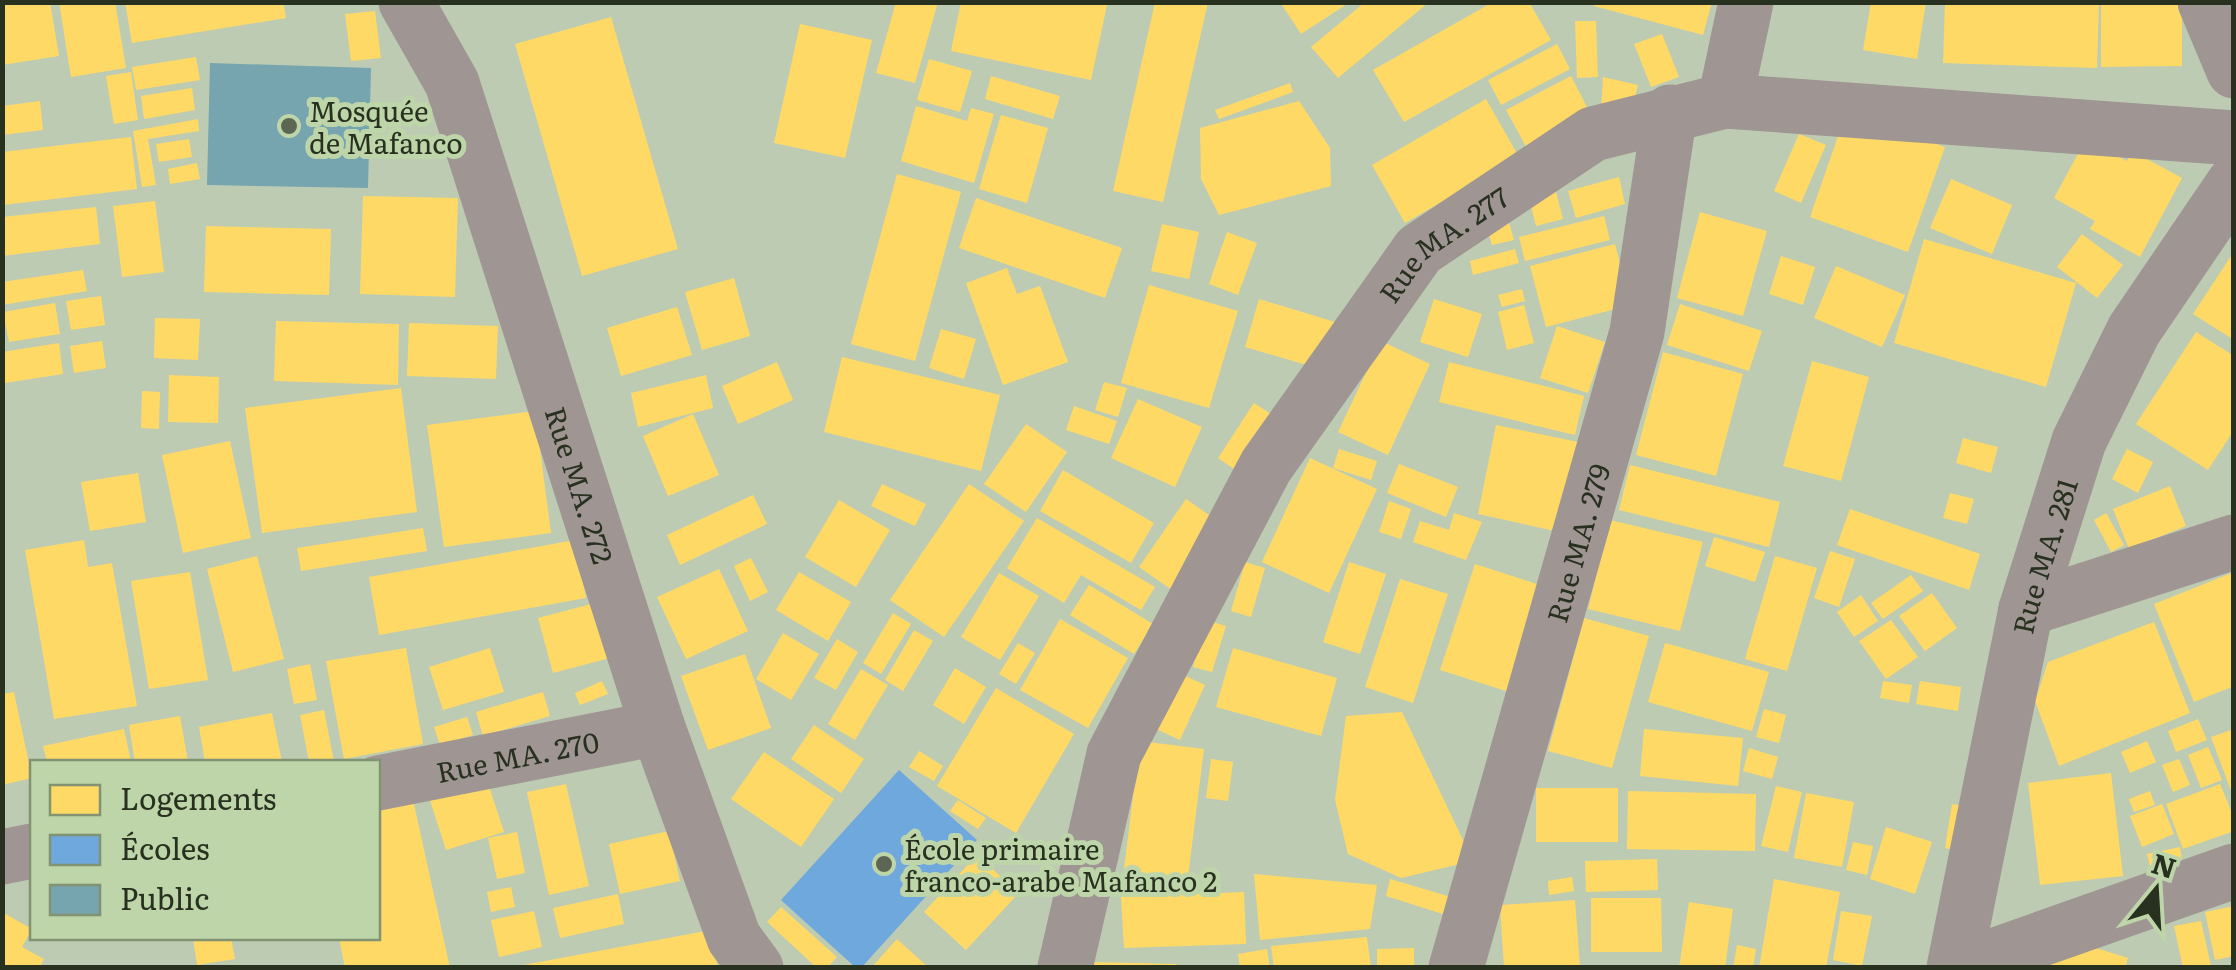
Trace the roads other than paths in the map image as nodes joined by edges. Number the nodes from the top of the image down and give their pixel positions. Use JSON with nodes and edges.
{"nodes":[{"id":1,"x":406,"y":2,"type":"edge"},
{"id":2,"x":1746,"y":2,"type":"edge"},
{"id":3,"x":2205,"y":2,"type":"edge"},
{"id":4,"x":2234,"y":71,"type":"edge"},
{"id":5,"x":1725,"y":100,"type":"junction"},
{"id":6,"x":1670,"y":112,"type":"junction"},
{"id":7,"x":2234,"y":138,"type":"edge"},
{"id":8,"x":2234,"y":184,"type":"edge"},
{"id":9,"x":2234,"y":542,"type":"edge"},
{"id":10,"x":2026,"y":609,"type":"junction"},
{"id":11,"x":658,"y":728,"type":"junction"},
{"id":12,"x":380,"y":783,"type":"edge"},
{"id":13,"x":30,"y":851,"type":"edge"},
{"id":14,"x":2,"y":857,"type":"edge"},
{"id":15,"x":2234,"y":871,"type":"edge"},
{"id":16,"x":756,"y":968,"type":"edge"},
{"id":17,"x":1065,"y":968,"type":"edge"},
{"id":18,"x":1456,"y":968,"type":"edge"},
{"id":19,"x":1956,"y":968,"type":"edge"}],
"edges":[{"from":1,"to":11,"type":"street","name":"Rue MA. 272"},
{"from":2,"to":5,"type":"street"},
{"from":3,"to":4,"type":"street"},
{"from":5,"to":6,"type":"street","name":"Rue MA. 277"},
{"from":5,"to":7,"type":"street","name":"Rue MA. 277"},
{"from":6,"to":17,"type":"street","name":"Rue MA. 277"},
{"from":6,"to":18,"type":"street","name":"Rue MA. 279"},
{"from":8,"to":10,"type":"street","name":"Rue MA. 281"},
{"from":9,"to":10,"type":"street"},
{"from":10,"to":19,"type":"street","name":"Rue MA. 281"},
{"from":11,"to":12,"type":"street","name":"Rue MA. 270"},
{"from":11,"to":16,"type":"street","name":"Rue MA. 272"},
{"from":13,"to":14,"type":"street"},
{"from":15,"to":19,"type":"street"}]}
